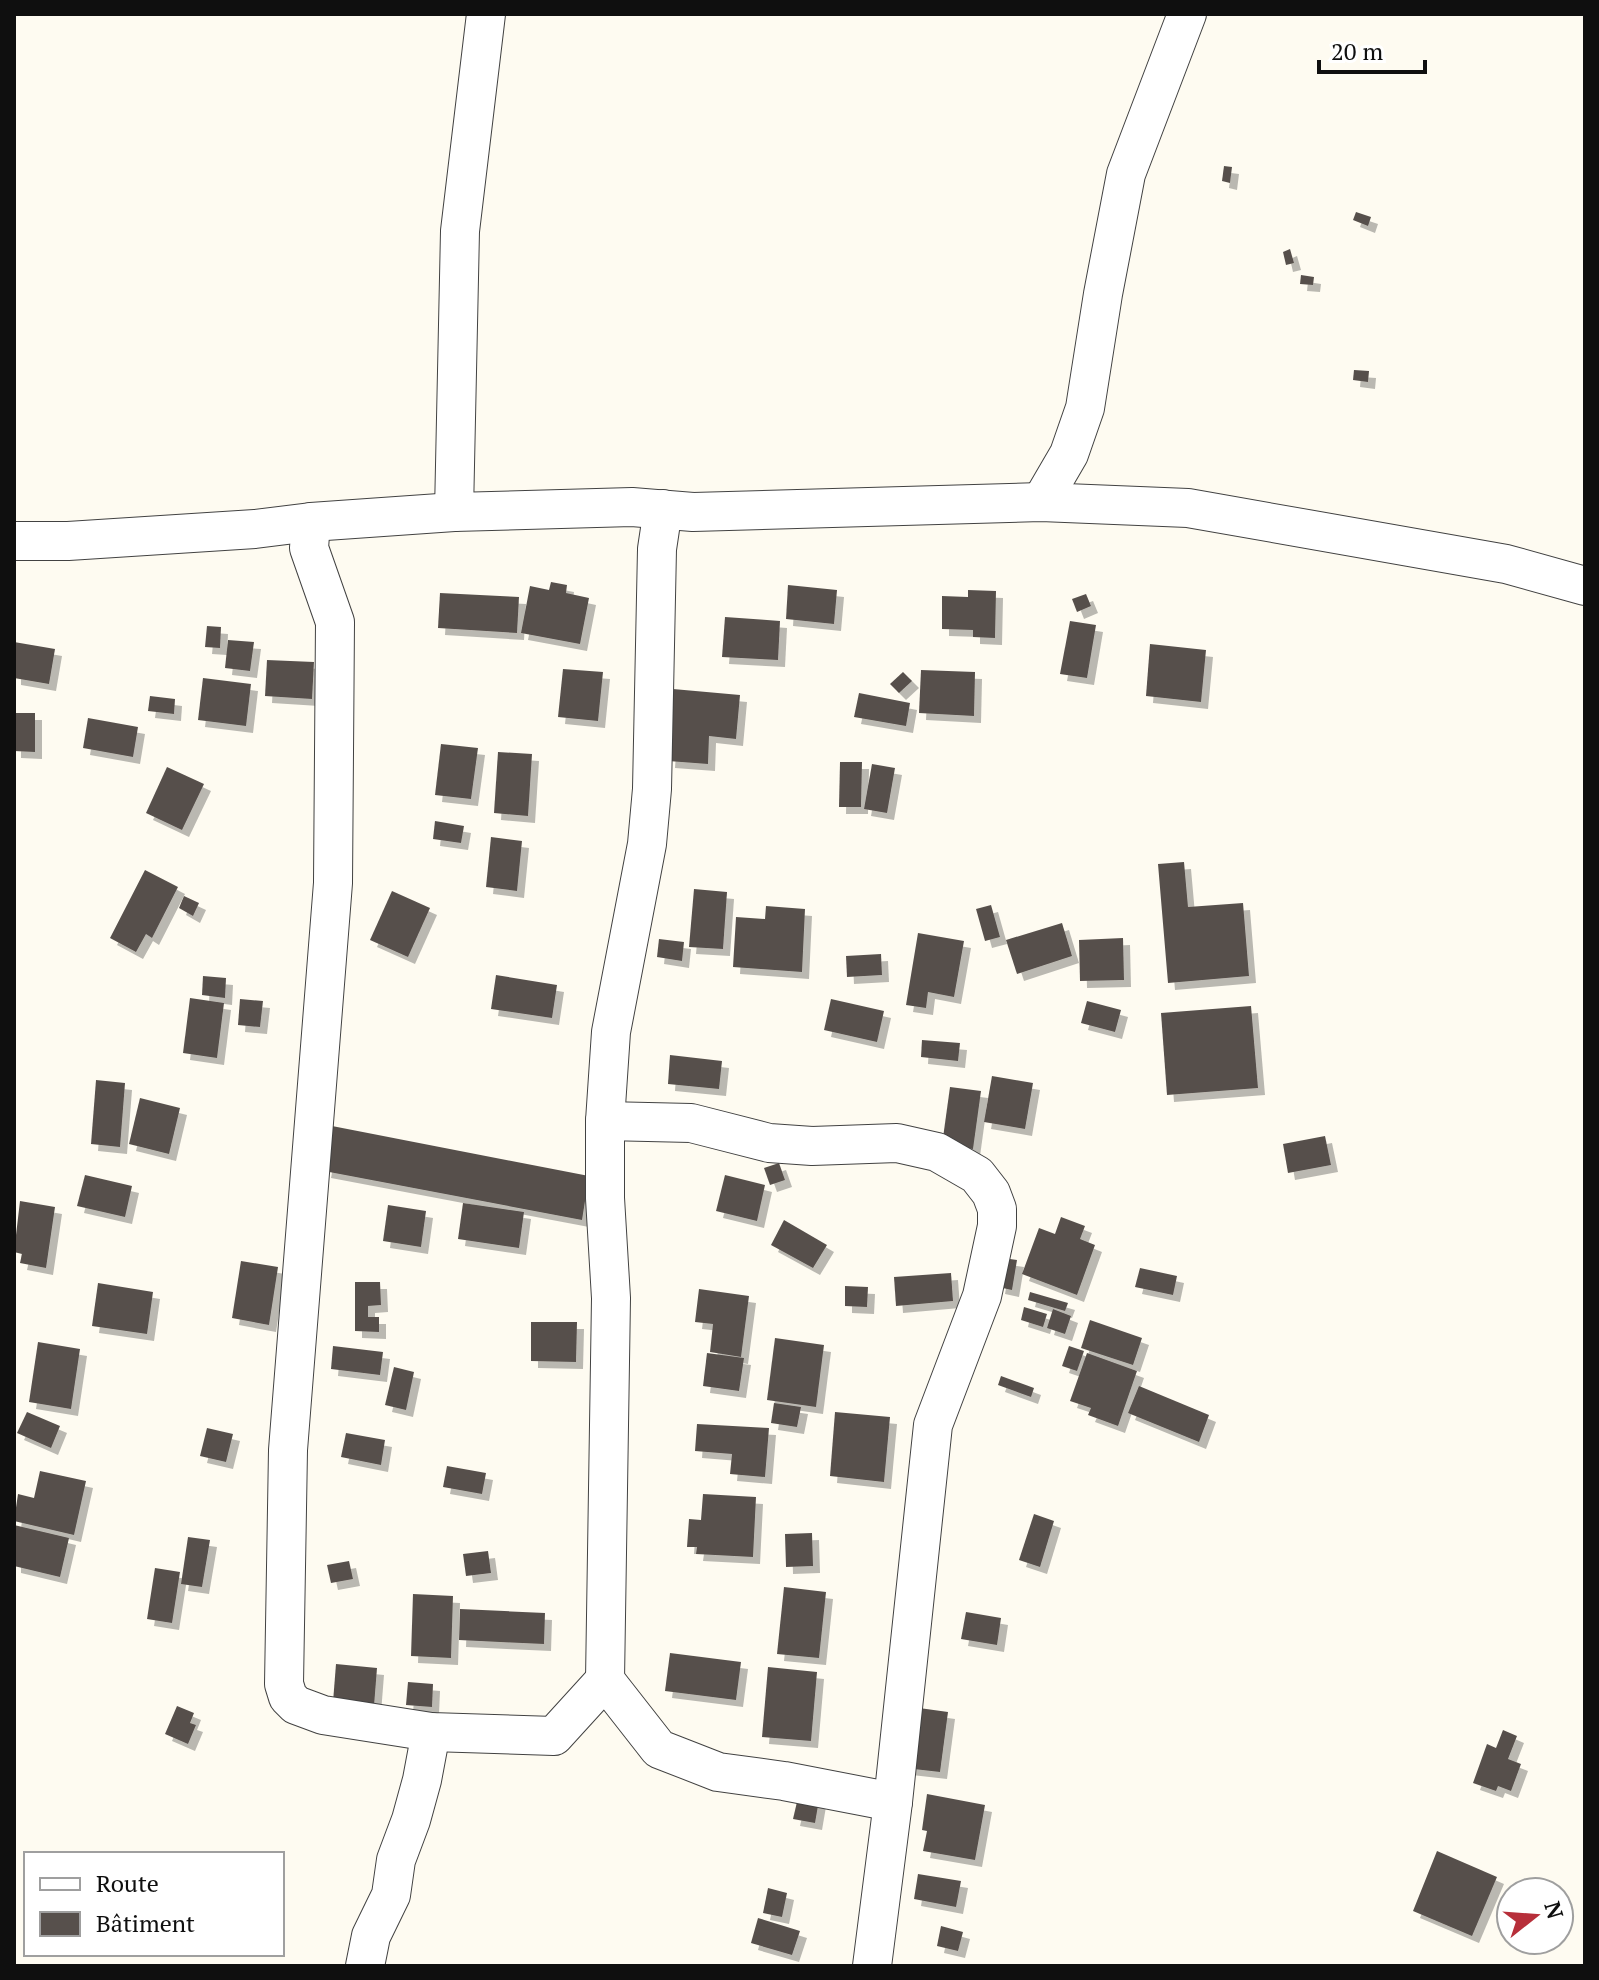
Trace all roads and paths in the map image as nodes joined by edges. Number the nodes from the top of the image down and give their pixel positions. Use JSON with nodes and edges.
{"nodes":[{"id":1,"x":486,"y":14,"type":"edge"},
{"id":2,"x":1187,"y":14,"type":"edge"},
{"id":3,"x":1041,"y":502,"type":"junction"},
{"id":4,"x":663,"y":509,"type":"junction"},
{"id":5,"x":454,"y":512,"type":"junction"},
{"id":6,"x":311,"y":522,"type":"junction"},
{"id":7,"x":14,"y":541,"type":"edge"},
{"id":8,"x":1585,"y":586,"type":"edge"},
{"id":9,"x":605,"y":1121,"type":"junction"},
{"id":10,"x":605,"y":1680,"type":"junction"},
{"id":11,"x":431,"y":1732,"type":"junction"},
{"id":12,"x":893,"y":1802,"type":"junction"},
{"id":13,"x":365,"y":1966,"type":"edge"},
{"id":14,"x":872,"y":1966,"type":"edge"}],
"edges":[{"from":1,"to":5,"type":"street"},
{"from":2,"to":3,"type":"street"},
{"from":3,"to":4,"type":"street"},
{"from":3,"to":8,"type":"street"},
{"from":4,"to":5,"type":"street"},
{"from":4,"to":9,"type":"street"},
{"from":5,"to":6,"type":"street"},
{"from":6,"to":7,"type":"street"},
{"from":6,"to":11,"type":"street"},
{"from":9,"to":10,"type":"street"},
{"from":9,"to":12,"type":"street"},
{"from":10,"to":11,"type":"street"},
{"from":10,"to":12,"type":"street"},
{"from":11,"to":13,"type":"street"},
{"from":12,"to":14,"type":"street"}]}
